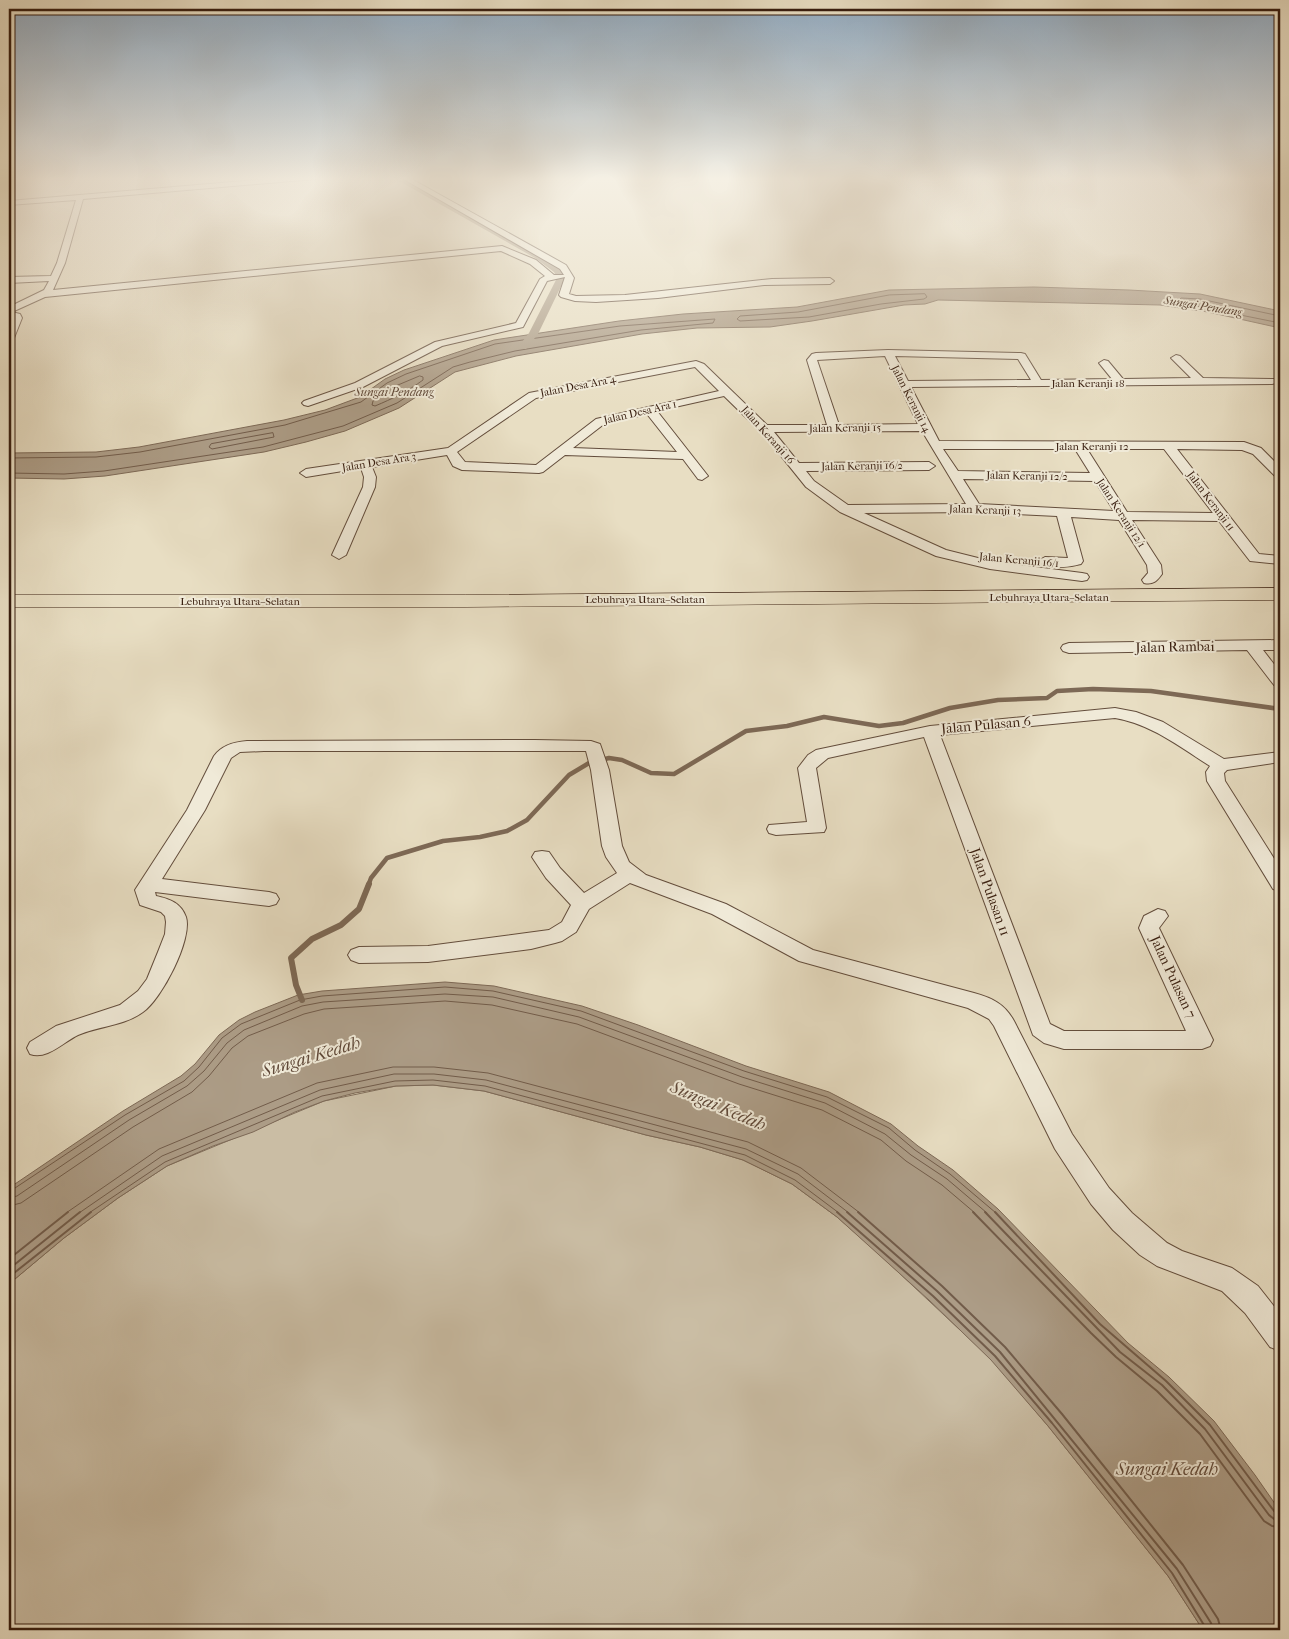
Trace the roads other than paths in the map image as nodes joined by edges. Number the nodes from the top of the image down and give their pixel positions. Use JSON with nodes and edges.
{"nodes":[{"id":1,"x":65,"y":253,"type":"edge"},
{"id":2,"x":448,"y":253,"type":"edge"},
{"id":3,"x":514,"y":253,"type":"edge"},
{"id":4,"x":541,"y":253,"type":"edge"},
{"id":5,"x":559,"y":277,"type":"junction"},
{"id":6,"x":55,"y":278,"type":"junction"},
{"id":7,"x":9,"y":280,"type":"edge"},
{"id":8,"x":830,"y":280,"type":"dead end"},
{"id":9,"x":46,"y":294,"type":"junction"},
{"id":10,"x":9,"y":310,"type":"edge"},
{"id":11,"x":9,"y":314,"type":"edge"},
{"id":12,"x":9,"y":338,"type":"edge"},
{"id":13,"x":888,"y":353,"type":"junction"},
{"id":14,"x":1176,"y":358,"type":"dead end"},
{"id":15,"x":1104,"y":363,"type":"dead end"},
{"id":16,"x":690,"y":364,"type":"joint"},
{"id":17,"x":1272,"y":381,"type":"dead end"},
{"id":18,"x":1201,"y":382,"type":"junction"},
{"id":19,"x":1038,"y":383,"type":"junction"},
{"id":20,"x":1122,"y":383,"type":"junction"},
{"id":21,"x":904,"y":384,"type":"junction"},
{"id":22,"x":727,"y":392,"type":"junction"},
{"id":23,"x":308,"y":403,"type":"dead end"},
{"id":24,"x":649,"y":409,"type":"junction"},
{"id":25,"x":926,"y":427,"type":"junction"},
{"id":26,"x":834,"y":428,"type":"junction"},
{"id":27,"x":764,"y":430,"type":"junction"},
{"id":28,"x":936,"y":445,"type":"junction"},
{"id":29,"x":1079,"y":446,"type":"junction"},
{"id":30,"x":1168,"y":446,"type":"junction"},
{"id":31,"x":452,"y":451,"type":"junction"},
{"id":32,"x":561,"y":451,"type":"junction"},
{"id":33,"x":688,"y":456,"type":"junction"},
{"id":34,"x":365,"y":464,"type":"junction"},
{"id":35,"x":929,"y":466,"type":"dead end"},
{"id":36,"x":796,"y":467,"type":"junction"},
{"id":37,"x":306,"y":473,"type":"dead end"},
{"id":38,"x":1280,"y":474,"type":"edge"},
{"id":39,"x":955,"y":475,"type":"junction"},
{"id":40,"x":702,"y":476,"type":"dead end"},
{"id":41,"x":1098,"y":477,"type":"junction"},
{"id":42,"x":975,"y":508,"type":"junction"},
{"id":43,"x":845,"y":509,"type":"junction"},
{"id":44,"x":1063,"y":512,"type":"junction"},
{"id":45,"x":1124,"y":516,"type":"junction"},
{"id":46,"x":1222,"y":516,"type":"junction"},
{"id":47,"x":339,"y":555,"type":"dead end"},
{"id":48,"x":962,"y":558,"type":"junction"},
{"id":49,"x":1280,"y":560,"type":"edge"},
{"id":50,"x":1082,"y":578,"type":"dead end"},
{"id":51,"x":1148,"y":580,"type":"dead end"},
{"id":52,"x":1280,"y":594,"type":"edge"},
{"id":53,"x":9,"y":600,"type":"edge"},
{"id":54,"x":1280,"y":606,"type":"edge"},
{"id":55,"x":9,"y":613,"type":"edge"},
{"id":56,"x":1280,"y":645,"type":"edge"},
{"id":57,"x":1252,"y":646,"type":"junction"},
{"id":58,"x":1069,"y":648,"type":"dead end"},
{"id":59,"x":1280,"y":682,"type":"edge"},
{"id":60,"x":930,"y":731,"type":"junction"},
{"id":61,"x":1278,"y":761,"type":"edge"},
{"id":62,"x":1221,"y":765,"type":"junction"},
{"id":63,"x":776,"y":829,"type":"dead end"},
{"id":64,"x":542,"y":857,"type":"dead end"},
{"id":65,"x":629,"y":874,"type":"junction"},
{"id":66,"x":148,"y":884,"type":"junction"},
{"id":67,"x":1280,"y":884,"type":"edge"},
{"id":68,"x":269,"y":899,"type":"dead end"},
{"id":69,"x":582,"y":904,"type":"junction"},
{"id":70,"x":1158,"y":916,"type":"dead end"},
{"id":71,"x":358,"y":955,"type":"dead end"},
{"id":72,"x":1202,"y":1040,"type":"joint"},
{"id":73,"x":38,"y":1048,"type":"dead end"},
{"id":74,"x":1280,"y":1337,"type":"edge"}],
"edges":[{"from":1,"to":6,"type":"street"},
{"from":2,"to":9,"type":"street"},
{"from":3,"to":5,"type":"street"},
{"from":4,"to":5,"type":"street"},
{"from":5,"to":8,"type":"street"},
{"from":5,"to":23,"type":"street"},
{"from":6,"to":7,"type":"street"},
{"from":6,"to":9,"type":"street"},
{"from":9,"to":10,"type":"street"},
{"from":11,"to":12,"type":"street"},
{"from":13,"to":19,"type":"street"},
{"from":13,"to":21,"type":"street","name":"Jalan Keranji 14"},
{"from":13,"to":26,"type":"street"},
{"from":14,"to":18,"type":"street"},
{"from":15,"to":20,"type":"street"},
{"from":16,"to":22,"type":"street","name":"Jalan Keranji 16"},
{"from":16,"to":31,"type":"street","name":"Jalan Desa Ara 4"},
{"from":17,"to":18,"type":"street","name":"Jalan Keranji 18"},
{"from":18,"to":20,"type":"street","name":"Jalan Keranji 18"},
{"from":19,"to":20,"type":"street","name":"Jalan Keranji 18"},
{"from":19,"to":21,"type":"street","name":"Jalan Keranji 18"},
{"from":21,"to":25,"type":"street","name":"Jalan Keranji 14"},
{"from":22,"to":24,"type":"street","name":"Jalan Desa Ara 1"},
{"from":22,"to":27,"type":"street","name":"Jalan Keranji 16"},
{"from":24,"to":32,"type":"street","name":"Jalan Desa Ara 1"},
{"from":24,"to":33,"type":"street"},
{"from":25,"to":26,"type":"street","name":"Jalan Keranji 15"},
{"from":25,"to":28,"type":"street","name":"Jalan Keranji 14"},
{"from":26,"to":27,"type":"street","name":"Jalan Keranji 15"},
{"from":27,"to":36,"type":"street","name":"Jalan Keranji 16"},
{"from":28,"to":29,"type":"street","name":"Jalan Keranji 12"},
{"from":28,"to":39,"type":"street","name":"Jalan Keranji 14"},
{"from":29,"to":30,"type":"street","name":"Jalan Keranji 12"},
{"from":29,"to":41,"type":"street","name":"Jalan Keranji 12/1"},
{"from":30,"to":38,"type":"street","name":"Jalan Keranji 12"},
{"from":30,"to":46,"type":"street","name":"Jalan Keranji 11"},
{"from":31,"to":32,"type":"street","name":"Jalan Desa Ara 1"},
{"from":31,"to":34,"type":"street","name":"Jalan Desa Ara 3"},
{"from":32,"to":33,"type":"street"},
{"from":33,"to":40,"type":"street"},
{"from":34,"to":37,"type":"street","name":"Jalan Desa Ara 3"},
{"from":34,"to":47,"type":"street"},
{"from":35,"to":36,"type":"street","name":"Jalan Keranji 16/2"},
{"from":36,"to":43,"type":"street","name":"Jalan Keranji 16"},
{"from":39,"to":41,"type":"street","name":"Jalan Keranji 12/2"},
{"from":39,"to":42,"type":"street","name":"Jalan Keranji 14"},
{"from":41,"to":45,"type":"street","name":"Jalan Keranji 12/1"},
{"from":42,"to":43,"type":"street","name":"Jalan Keranji 13"},
{"from":42,"to":44,"type":"street","name":"Jalan Keranji 13"},
{"from":43,"to":48,"type":"street","name":"Jalan Keranji 16"},
{"from":44,"to":45,"type":"street","name":"Jalan Keranji 13"},
{"from":44,"to":48,"type":"street","name":"Jalan Keranji 16/1"},
{"from":45,"to":46,"type":"street","name":"Jalan Keranji 13"},
{"from":45,"to":51,"type":"street","name":"Jalan Keranji 12/1"},
{"from":46,"to":49,"type":"street","name":"Jalan Keranji 11"},
{"from":48,"to":50,"type":"street","name":"Jalan Keranji 16"},
{"from":52,"to":53,"type":"highway","name":"Lebuhraya Utara–Selatan"},
{"from":54,"to":55,"type":"highway","name":"Lebuhraya Utara–Selatan"},
{"from":56,"to":57,"type":"street","name":"Jalan Rambai"},
{"from":57,"to":58,"type":"street","name":"Jalan Rambai"},
{"from":57,"to":59,"type":"street"},
{"from":60,"to":62,"type":"street","name":"Jalan Pulasan 6"},
{"from":60,"to":63,"type":"street","name":"Jalan Pulasan 6"},
{"from":60,"to":72,"type":"street","name":"Jalan Pulasan 11"},
{"from":61,"to":62,"type":"street"},
{"from":62,"to":67,"type":"street"},
{"from":64,"to":69,"type":"street"},
{"from":65,"to":66,"type":"street"},
{"from":65,"to":69,"type":"street"},
{"from":65,"to":74,"type":"street"},
{"from":66,"to":68,"type":"street"},
{"from":66,"to":73,"type":"street"},
{"from":69,"to":71,"type":"street"},
{"from":70,"to":72,"type":"street","name":"Jalan Pulasan 7"}]}
